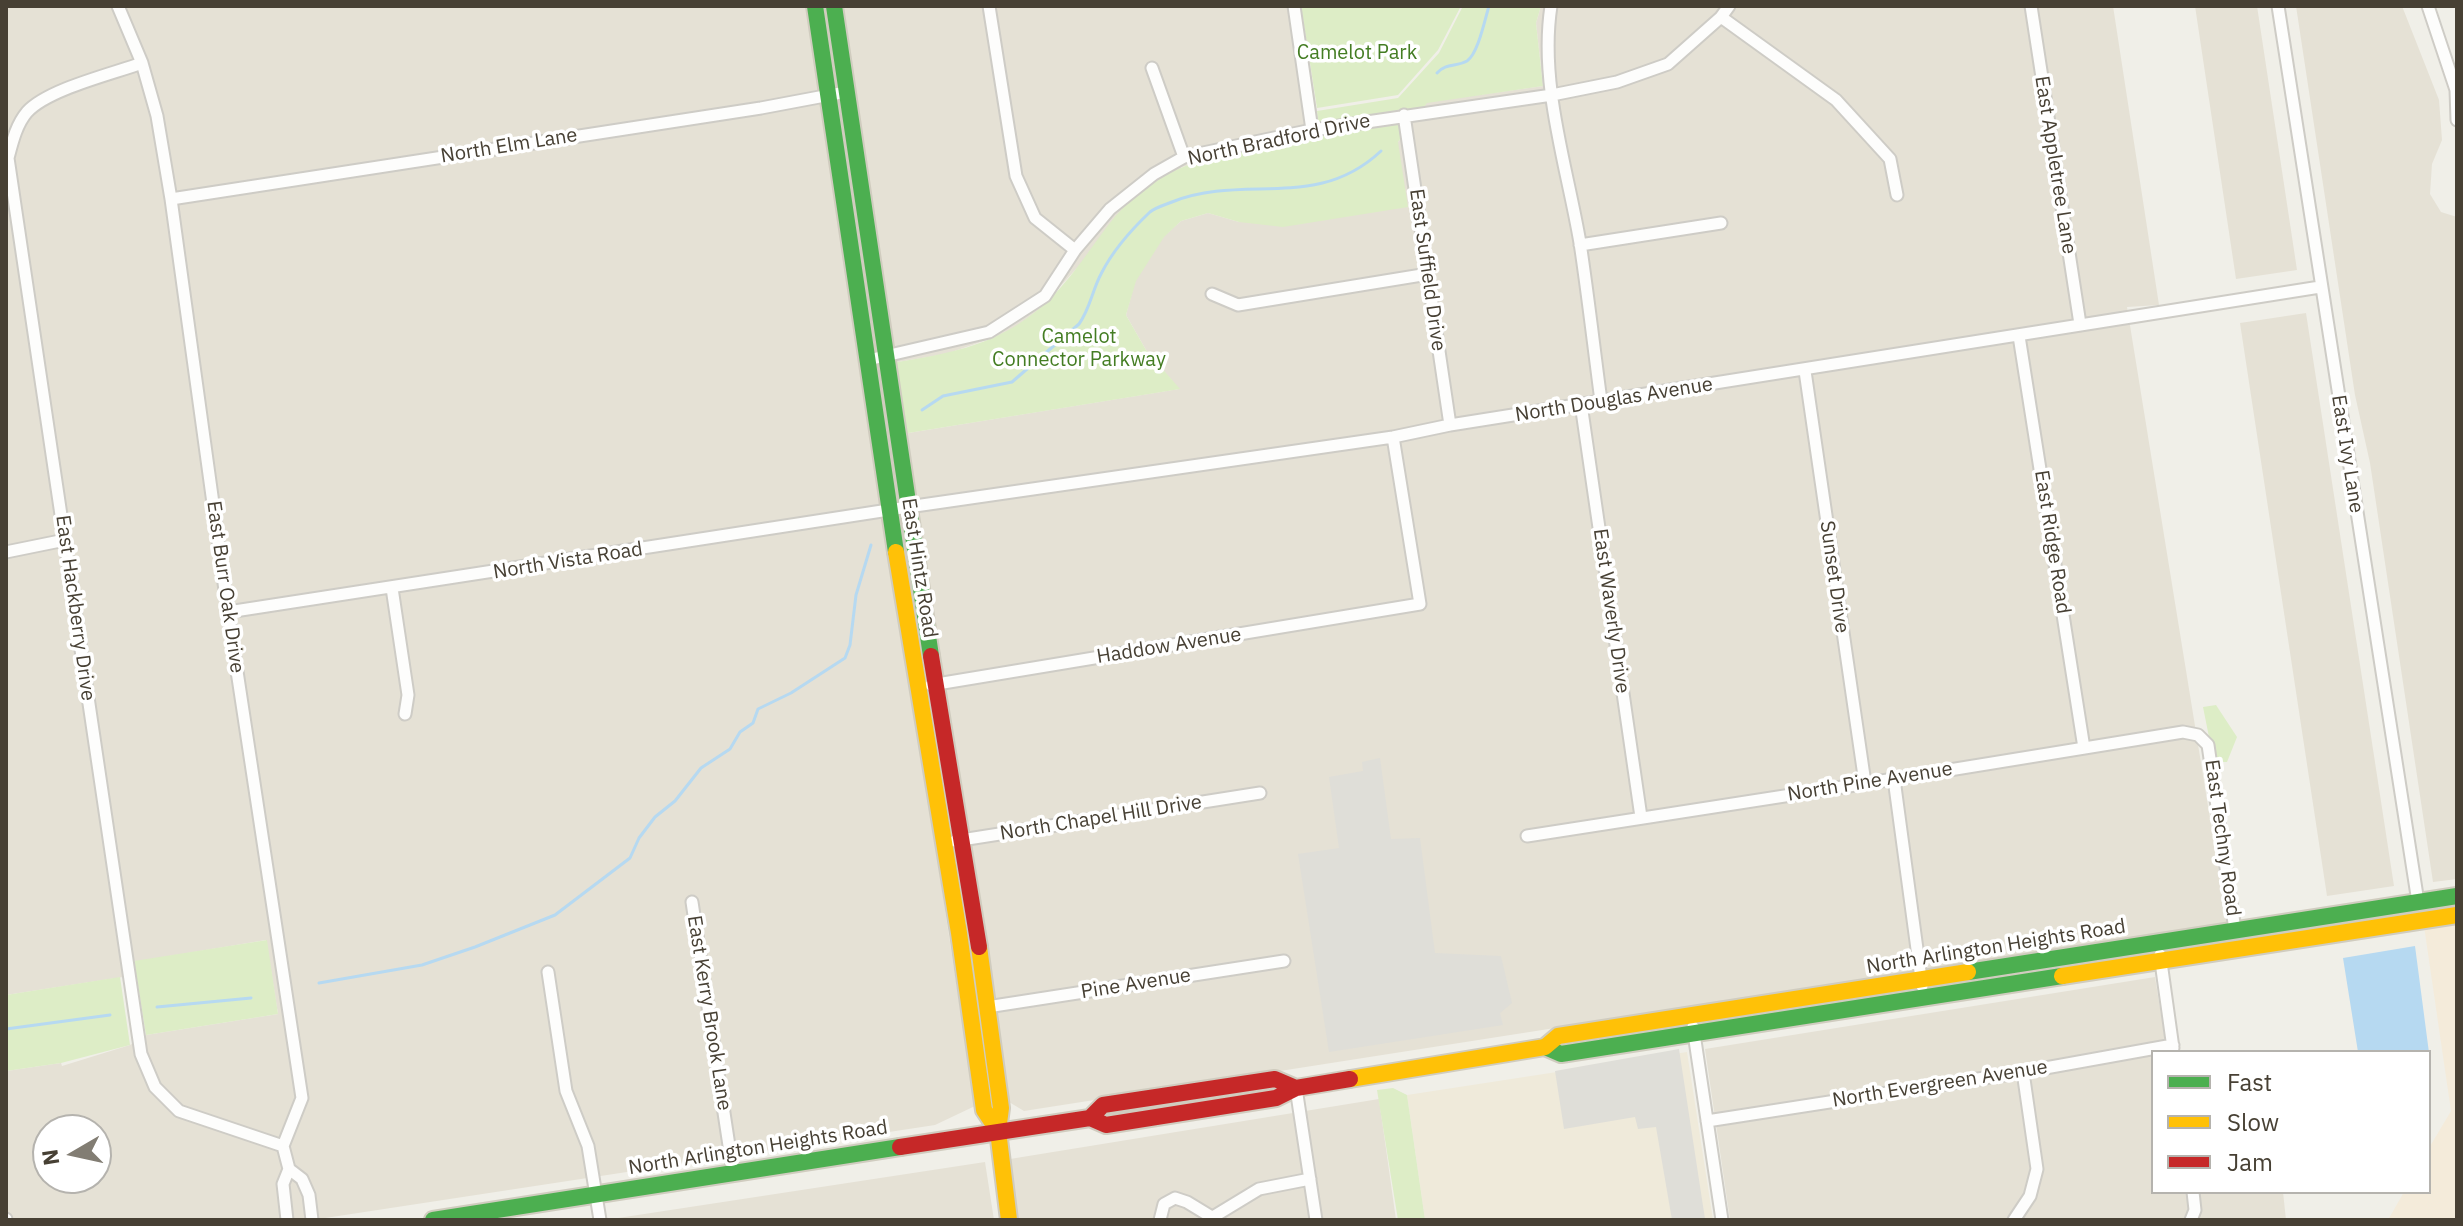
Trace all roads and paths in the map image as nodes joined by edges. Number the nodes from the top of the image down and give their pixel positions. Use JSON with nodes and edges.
{"nodes":[{"id":1,"x":118,"y":6,"type":"edge"},
{"id":2,"x":815,"y":6,"type":"edge"},
{"id":3,"x":834,"y":6,"type":"edge"},
{"id":4,"x":989,"y":6,"type":"edge"},
{"id":5,"x":1294,"y":6,"type":"edge"},
{"id":6,"x":1551,"y":6,"type":"edge"},
{"id":7,"x":1729,"y":6,"type":"edge"},
{"id":8,"x":2031,"y":6,"type":"edge"},
{"id":9,"x":2278,"y":6,"type":"edge"},
{"id":10,"x":2428,"y":6,"type":"edge"},
{"id":11,"x":1721,"y":17,"type":"junction"},
{"id":12,"x":142,"y":63,"type":"junction"},
{"id":13,"x":1152,"y":68,"type":"dead end"},
{"id":14,"x":846,"y":92,"type":"junction"},
{"id":15,"x":828,"y":95,"type":"junction"},
{"id":16,"x":1552,"y":95,"type":"junction"},
{"id":17,"x":1404,"y":115,"type":"junction"},
{"id":18,"x":2457,"y":120,"type":"edge"},
{"id":19,"x":1312,"y":130,"type":"junction"},
{"id":20,"x":1184,"y":157,"type":"junction"},
{"id":21,"x":1897,"y":195,"type":"dead end"},
{"id":22,"x":171,"y":199,"type":"junction"},
{"id":23,"x":1721,"y":223,"type":"dead end"},
{"id":24,"x":1580,"y":245,"type":"junction"},
{"id":25,"x":1075,"y":250,"type":"junction"},
{"id":26,"x":1428,"y":274,"type":"junction"},
{"id":27,"x":2320,"y":287,"type":"junction"},
{"id":28,"x":1212,"y":294,"type":"dead end"},
{"id":29,"x":2080,"y":324,"type":"junction"},
{"id":30,"x":2019,"y":336,"type":"junction"},
{"id":31,"x":886,"y":356,"type":"junction"},
{"id":32,"x":868,"y":360,"type":"junction"},
{"id":33,"x":1805,"y":371,"type":"junction"},
{"id":34,"x":1601,"y":401,"type":"junction"},
{"id":35,"x":1581,"y":404,"type":"junction"},
{"id":36,"x":1450,"y":425,"type":"junction"},
{"id":37,"x":1393,"y":437,"type":"junction"},
{"id":38,"x":908,"y":507,"type":"junction"},
{"id":39,"x":890,"y":510,"type":"junction"},
{"id":40,"x":65,"y":540,"type":"junction"},
{"id":41,"x":6,"y":552,"type":"edge"},
{"id":42,"x":392,"y":588,"type":"junction"},
{"id":43,"x":228,"y":612,"type":"junction"},
{"id":44,"x":937,"y":684,"type":"junction"},
{"id":45,"x":918,"y":687,"type":"junction"},
{"id":46,"x":405,"y":714,"type":"dead end"},
{"id":47,"x":2208,"y":745,"type":"joint"},
{"id":48,"x":2084,"y":748,"type":"junction"},
{"id":49,"x":1894,"y":779,"type":"junction"},
{"id":50,"x":1865,"y":783,"type":"junction"},
{"id":51,"x":1260,"y":793,"type":"dead end"},
{"id":52,"x":1641,"y":817,"type":"junction"},
{"id":53,"x":1527,"y":836,"type":"dead end"},
{"id":54,"x":963,"y":839,"type":"junction"},
{"id":55,"x":943,"y":844,"type":"junction"},
{"id":56,"x":2457,"y":896,"type":"edge"},
{"id":57,"x":692,"y":902,"type":"dead end"},
{"id":58,"x":2418,"y":902,"type":"junction"},
{"id":59,"x":2457,"y":915,"type":"edge"},
{"id":60,"x":2235,"y":930,"type":"junction"},
{"id":61,"x":2158,"y":942,"type":"junction"},
{"id":62,"x":1284,"y":961,"type":"dead end"},
{"id":63,"x":2161,"y":962,"type":"junction"},
{"id":64,"x":548,"y":972,"type":"dead end"},
{"id":65,"x":1921,"y":979,"type":"junction"},
{"id":66,"x":1924,"y":998,"type":"junction"},
{"id":67,"x":987,"y":1007,"type":"junction"},
{"id":68,"x":1691,"y":1015,"type":"junction"},
{"id":69,"x":1694,"y":1033,"type":"junction"},
{"id":70,"x":1545,"y":1047,"type":"junction"},
{"id":71,"x":2173,"y":1048,"type":"edge"},
{"id":72,"x":2151,"y":1052,"type":"edge"},
{"id":73,"x":2023,"y":1072,"type":"junction"},
{"id":74,"x":1296,"y":1088,"type":"junction"},
{"id":75,"x":1707,"y":1121,"type":"junction"},
{"id":76,"x":998,"y":1131,"type":"junction"},
{"id":77,"x":283,"y":1146,"type":"junction"},
{"id":78,"x":289,"y":1169,"type":"junction"},
{"id":79,"x":733,"y":1172,"type":"junction"},
{"id":80,"x":1310,"y":1179,"type":"junction"},
{"id":81,"x":596,"y":1194,"type":"junction"},
{"id":82,"x":2193,"y":1194,"type":"edge"},
{"id":83,"x":1209,"y":1218,"type":"edge"},
{"id":84,"x":441,"y":1219,"type":"edge"},
{"id":85,"x":287,"y":1220,"type":"edge"},
{"id":86,"x":312,"y":1220,"type":"edge"},
{"id":87,"x":600,"y":1220,"type":"edge"},
{"id":88,"x":1009,"y":1220,"type":"edge"},
{"id":89,"x":1160,"y":1220,"type":"edge"},
{"id":90,"x":1316,"y":1220,"type":"edge"},
{"id":91,"x":1722,"y":1220,"type":"edge"},
{"id":92,"x":2014,"y":1220,"type":"edge"},
{"id":93,"x":2191,"y":1220,"type":"edge"}],
"edges":[{"from":1,"to":12,"type":"street","name":"East Burr Oak Drive"},
{"from":2,"to":15,"type":"main road","name":"East Hintz Road"},
{"from":3,"to":14,"type":"main road","name":"East Hintz Road"},
{"from":4,"to":25,"type":"street"},
{"from":5,"to":19,"type":"street"},
{"from":6,"to":16,"type":"street"},
{"from":7,"to":11,"type":"street","name":"North Bradford Drive"},
{"from":8,"to":29,"type":"street","name":"East Appletree Lane"},
{"from":9,"to":27,"type":"street","name":"East Ivy Lane"},
{"from":10,"to":18,"type":"street"},
{"from":11,"to":16,"type":"street","name":"North Bradford Drive"},
{"from":11,"to":21,"type":"street"},
{"from":12,"to":22,"type":"street","name":"East Burr Oak Drive"},
{"from":12,"to":40,"type":"street","name":"East Hackberry Drive"},
{"from":13,"to":20,"type":"street"},
{"from":14,"to":15,"type":"street","name":"North Elm Lane"},
{"from":14,"to":31,"type":"main road","name":"East Hintz Road"},
{"from":15,"to":22,"type":"street","name":"North Elm Lane"},
{"from":15,"to":32,"type":"main road","name":"East Hintz Road"},
{"from":16,"to":17,"type":"street","name":"North Bradford Drive"},
{"from":16,"to":24,"type":"street"},
{"from":17,"to":19,"type":"street","name":"North Bradford Drive"},
{"from":17,"to":26,"type":"street","name":"East Suffield Drive"},
{"from":19,"to":20,"type":"street","name":"North Bradford Drive"},
{"from":20,"to":25,"type":"street","name":"North Bradford Drive"},
{"from":22,"to":43,"type":"street","name":"East Burr Oak Drive"},
{"from":23,"to":24,"type":"street"},
{"from":24,"to":34,"type":"street"},
{"from":25,"to":31,"type":"street","name":"North Bradford Drive"},
{"from":26,"to":28,"type":"street"},
{"from":26,"to":36,"type":"street","name":"East Suffield Drive"},
{"from":27,"to":29,"type":"street","name":"North Douglas Avenue"},
{"from":27,"to":58,"type":"street","name":"East Ivy Lane"},
{"from":29,"to":30,"type":"street","name":"North Douglas Avenue"},
{"from":30,"to":33,"type":"street","name":"North Douglas Avenue"},
{"from":30,"to":48,"type":"street","name":"East Ridge Road"},
{"from":31,"to":32,"type":"street","name":"North Bradford Drive"},
{"from":31,"to":38,"type":"main road","name":"East Hintz Road"},
{"from":32,"to":39,"type":"main road","name":"East Hintz Road"},
{"from":33,"to":34,"type":"street","name":"North Douglas Avenue"},
{"from":33,"to":50,"type":"street","name":"Sunset Drive"},
{"from":34,"to":35,"type":"street","name":"North Douglas Avenue"},
{"from":35,"to":36,"type":"street","name":"North Douglas Avenue"},
{"from":35,"to":52,"type":"street","name":"East Waverly Drive"},
{"from":36,"to":37,"type":"street","name":"North Douglas Avenue"},
{"from":37,"to":38,"type":"street","name":"North Douglas Avenue"},
{"from":37,"to":44,"type":"street","name":"Haddow Avenue"},
{"from":38,"to":39,"type":"street","name":"North Vista Road"},
{"from":38,"to":44,"type":"main road","name":"East Hintz Road"},
{"from":39,"to":42,"type":"street","name":"North Vista Road"},
{"from":39,"to":45,"type":"main road","name":"East Hintz Road"},
{"from":40,"to":41,"type":"street"},
{"from":40,"to":77,"type":"street","name":"East Hackberry Drive"},
{"from":42,"to":43,"type":"street","name":"North Vista Road"},
{"from":42,"to":46,"type":"street"},
{"from":43,"to":77,"type":"street","name":"East Burr Oak Drive"},
{"from":44,"to":45,"type":"street","name":"Haddow Avenue"},
{"from":44,"to":54,"type":"main road","name":"East Hintz Road"},
{"from":45,"to":55,"type":"main road","name":"East Hintz Road"},
{"from":47,"to":48,"type":"street","name":"North Pine Avenue"},
{"from":47,"to":60,"type":"street","name":"East Techny Road"},
{"from":48,"to":49,"type":"street","name":"North Pine Avenue"},
{"from":49,"to":50,"type":"street","name":"North Pine Avenue"},
{"from":49,"to":65,"type":"street"},
{"from":50,"to":52,"type":"street","name":"North Pine Avenue"},
{"from":51,"to":54,"type":"street","name":"North Chapel Hill Drive"},
{"from":52,"to":53,"type":"street","name":"North Pine Avenue"},
{"from":54,"to":55,"type":"street","name":"North Chapel Hill Drive"},
{"from":54,"to":67,"type":"main road","name":"East Hintz Road"},
{"from":55,"to":76,"type":"main road","name":"East Hintz Road"},
{"from":56,"to":58,"type":"main road","name":"North Arlington Heights Road"},
{"from":57,"to":79,"type":"street","name":"East Kerry Brook Lane"},
{"from":58,"to":60,"type":"main road","name":"North Arlington Heights Road"},
{"from":59,"to":63,"type":"main road","name":"North Arlington Heights Road"},
{"from":60,"to":61,"type":"main road","name":"North Arlington Heights Road"},
{"from":61,"to":63,"type":"street"},
{"from":61,"to":65,"type":"main road","name":"North Arlington Heights Road"},
{"from":62,"to":67,"type":"street","name":"Pine Avenue"},
{"from":63,"to":66,"type":"main road","name":"North Arlington Heights Road"},
{"from":63,"to":71,"type":"street"},
{"from":64,"to":81,"type":"street"},
{"from":65,"to":66,"type":"street"},
{"from":65,"to":68,"type":"main road","name":"North Arlington Heights Road"},
{"from":66,"to":69,"type":"main road","name":"North Arlington Heights Road"},
{"from":67,"to":76,"type":"main road","name":"East Hintz Road"},
{"from":68,"to":69,"type":"street"},
{"from":68,"to":70,"type":"main road","name":"North Arlington Heights Road"},
{"from":69,"to":70,"type":"main road","name":"North Arlington Heights Road"},
{"from":69,"to":75,"type":"street"},
{"from":70,"to":74,"type":"main road","name":"North Arlington Heights Road"},
{"from":72,"to":73,"type":"street","name":"North Evergreen Avenue"},
{"from":73,"to":75,"type":"street","name":"North Evergreen Avenue"},
{"from":73,"to":92,"type":"street"},
{"from":74,"to":76,"type":"main road","name":"North Arlington Heights Road"},
{"from":74,"to":80,"type":"street"},
{"from":75,"to":91,"type":"street"},
{"from":76,"to":79,"type":"main road","name":"North Arlington Heights Road"},
{"from":76,"to":88,"type":"main road","name":"East Hintz Road"},
{"from":77,"to":78,"type":"street"},
{"from":78,"to":85,"type":"street"},
{"from":78,"to":86,"type":"street"},
{"from":79,"to":81,"type":"main road","name":"North Arlington Heights Road"},
{"from":80,"to":83,"type":"street"},
{"from":80,"to":90,"type":"street"},
{"from":81,"to":84,"type":"main road","name":"North Arlington Heights Road"},
{"from":81,"to":87,"type":"street"},
{"from":82,"to":93,"type":"street"},
{"from":83,"to":89,"type":"street"}]}
